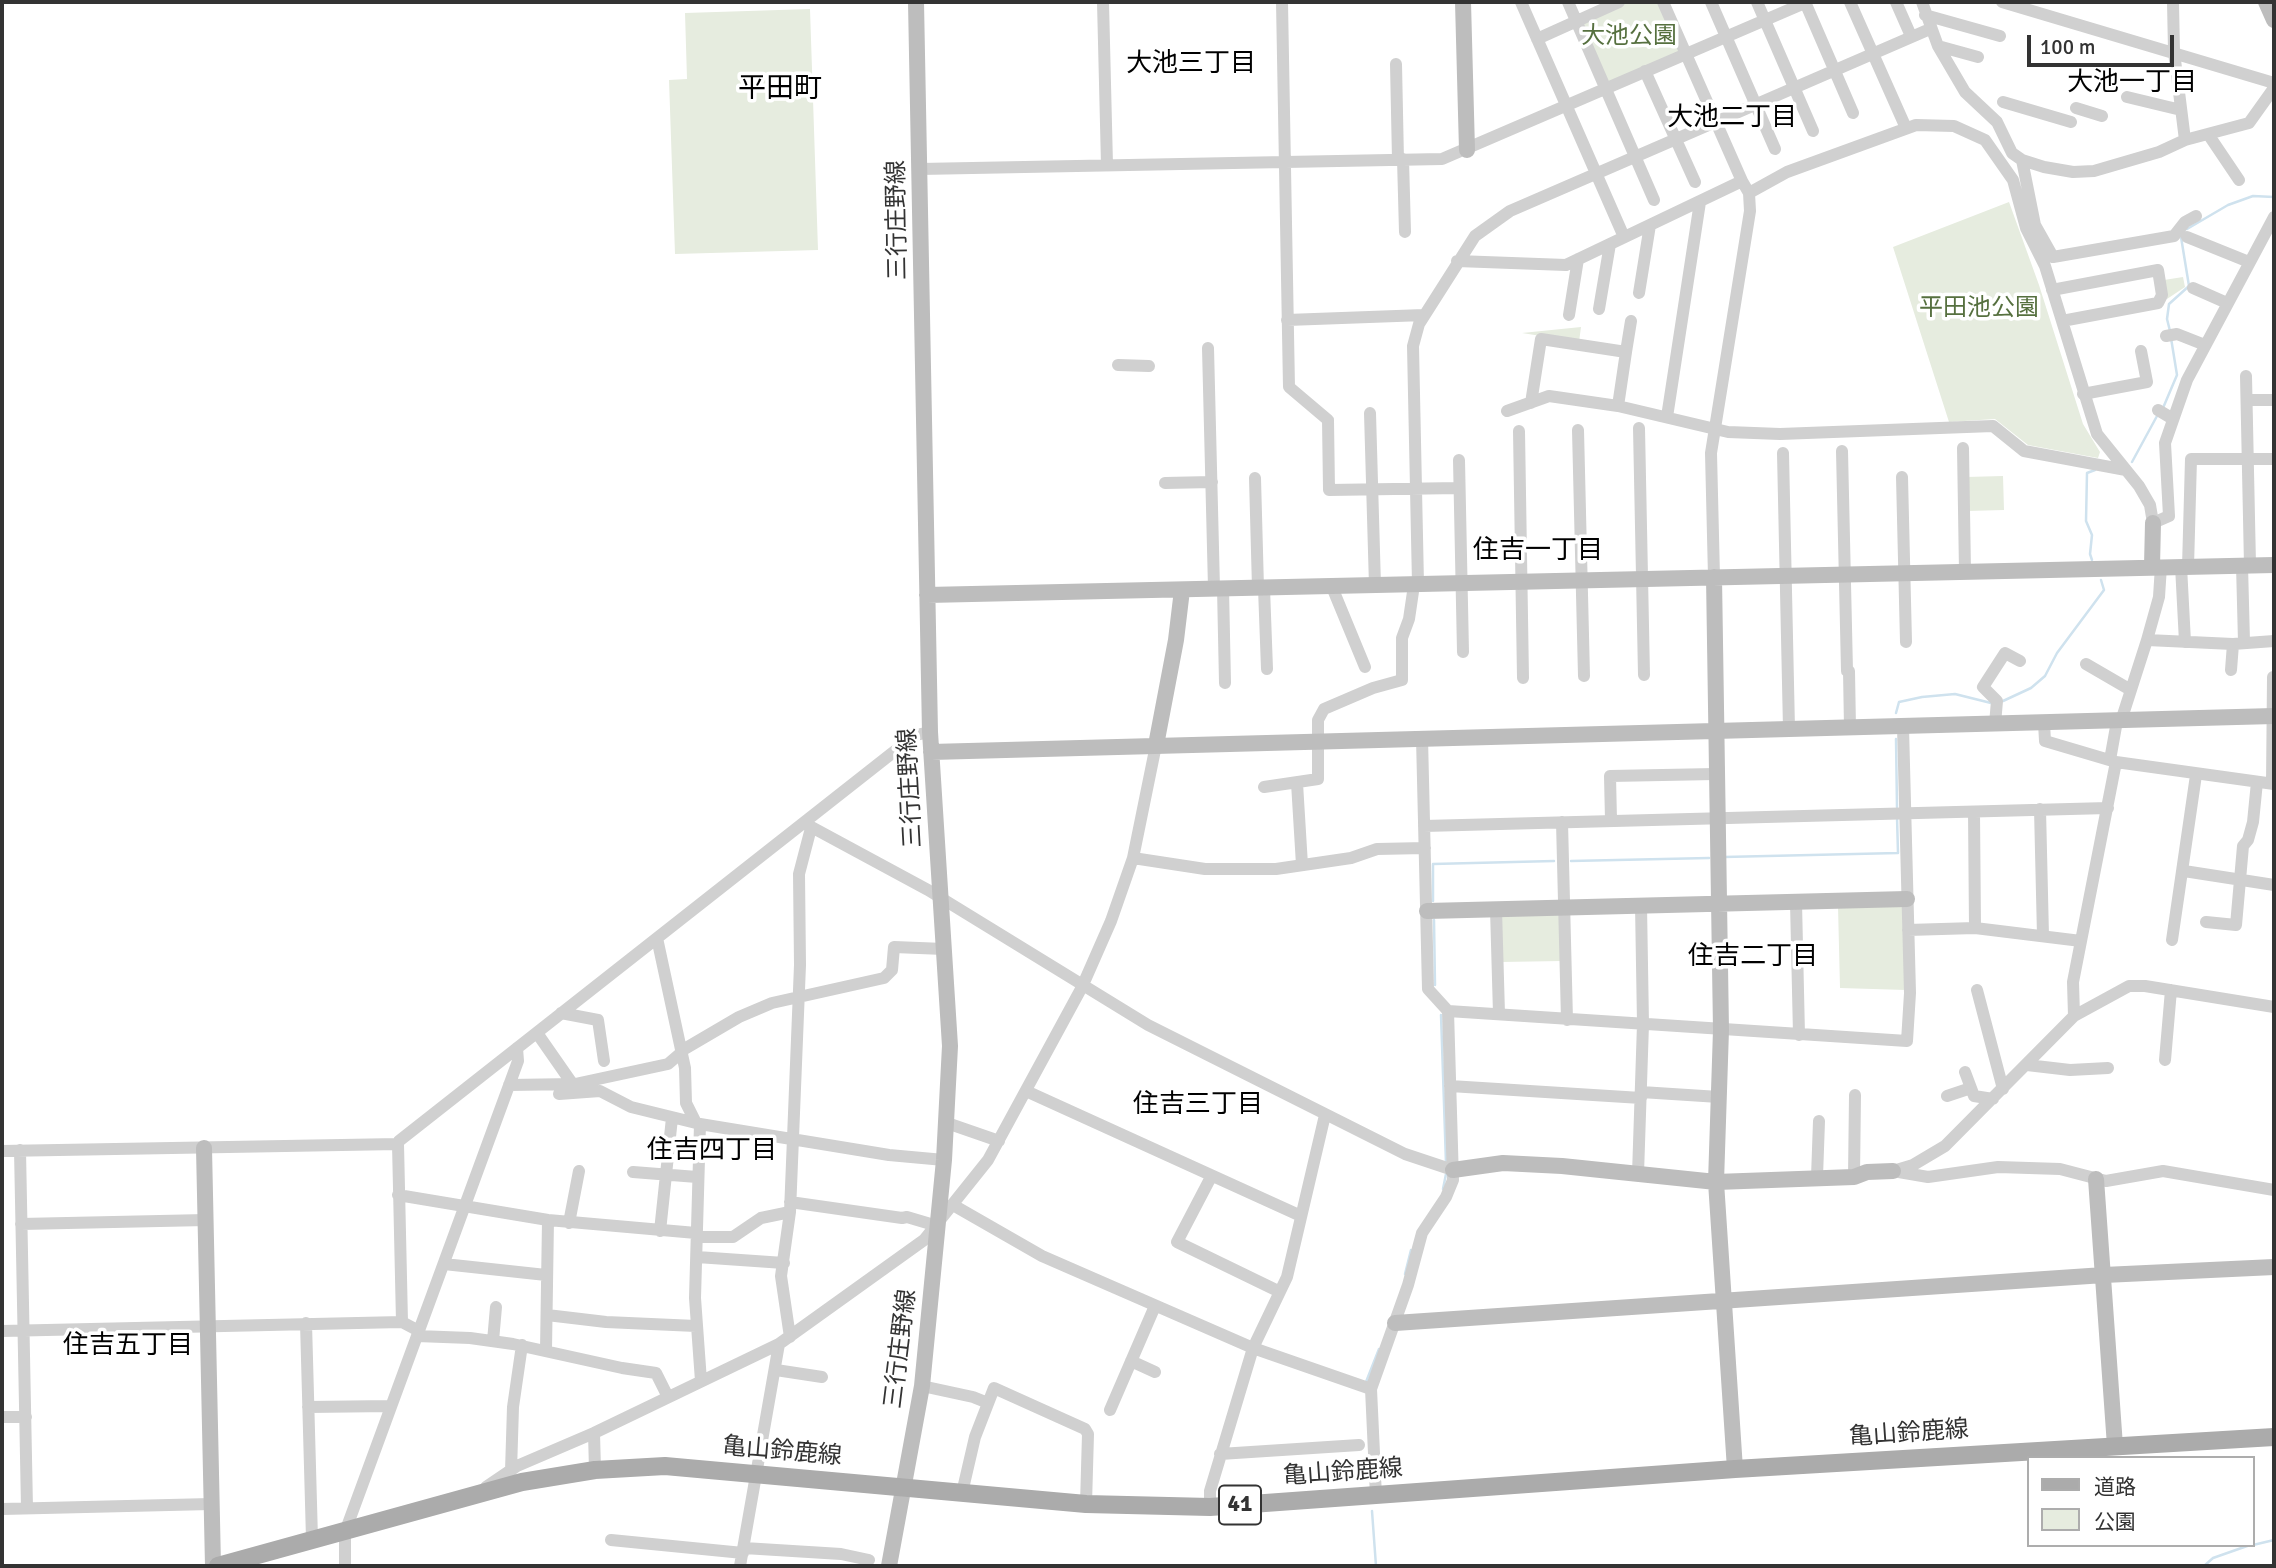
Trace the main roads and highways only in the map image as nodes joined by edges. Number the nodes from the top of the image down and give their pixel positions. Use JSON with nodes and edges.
{"nodes":[{"id":1,"x":2274,"y":1437,"type":"edge"},
{"id":2,"x":216,"y":1566,"type":"edge"}],
"edges":[{"from":1,"to":2,"type":"main road","name":"亀山鈴鹿線","number":"41"}]}
